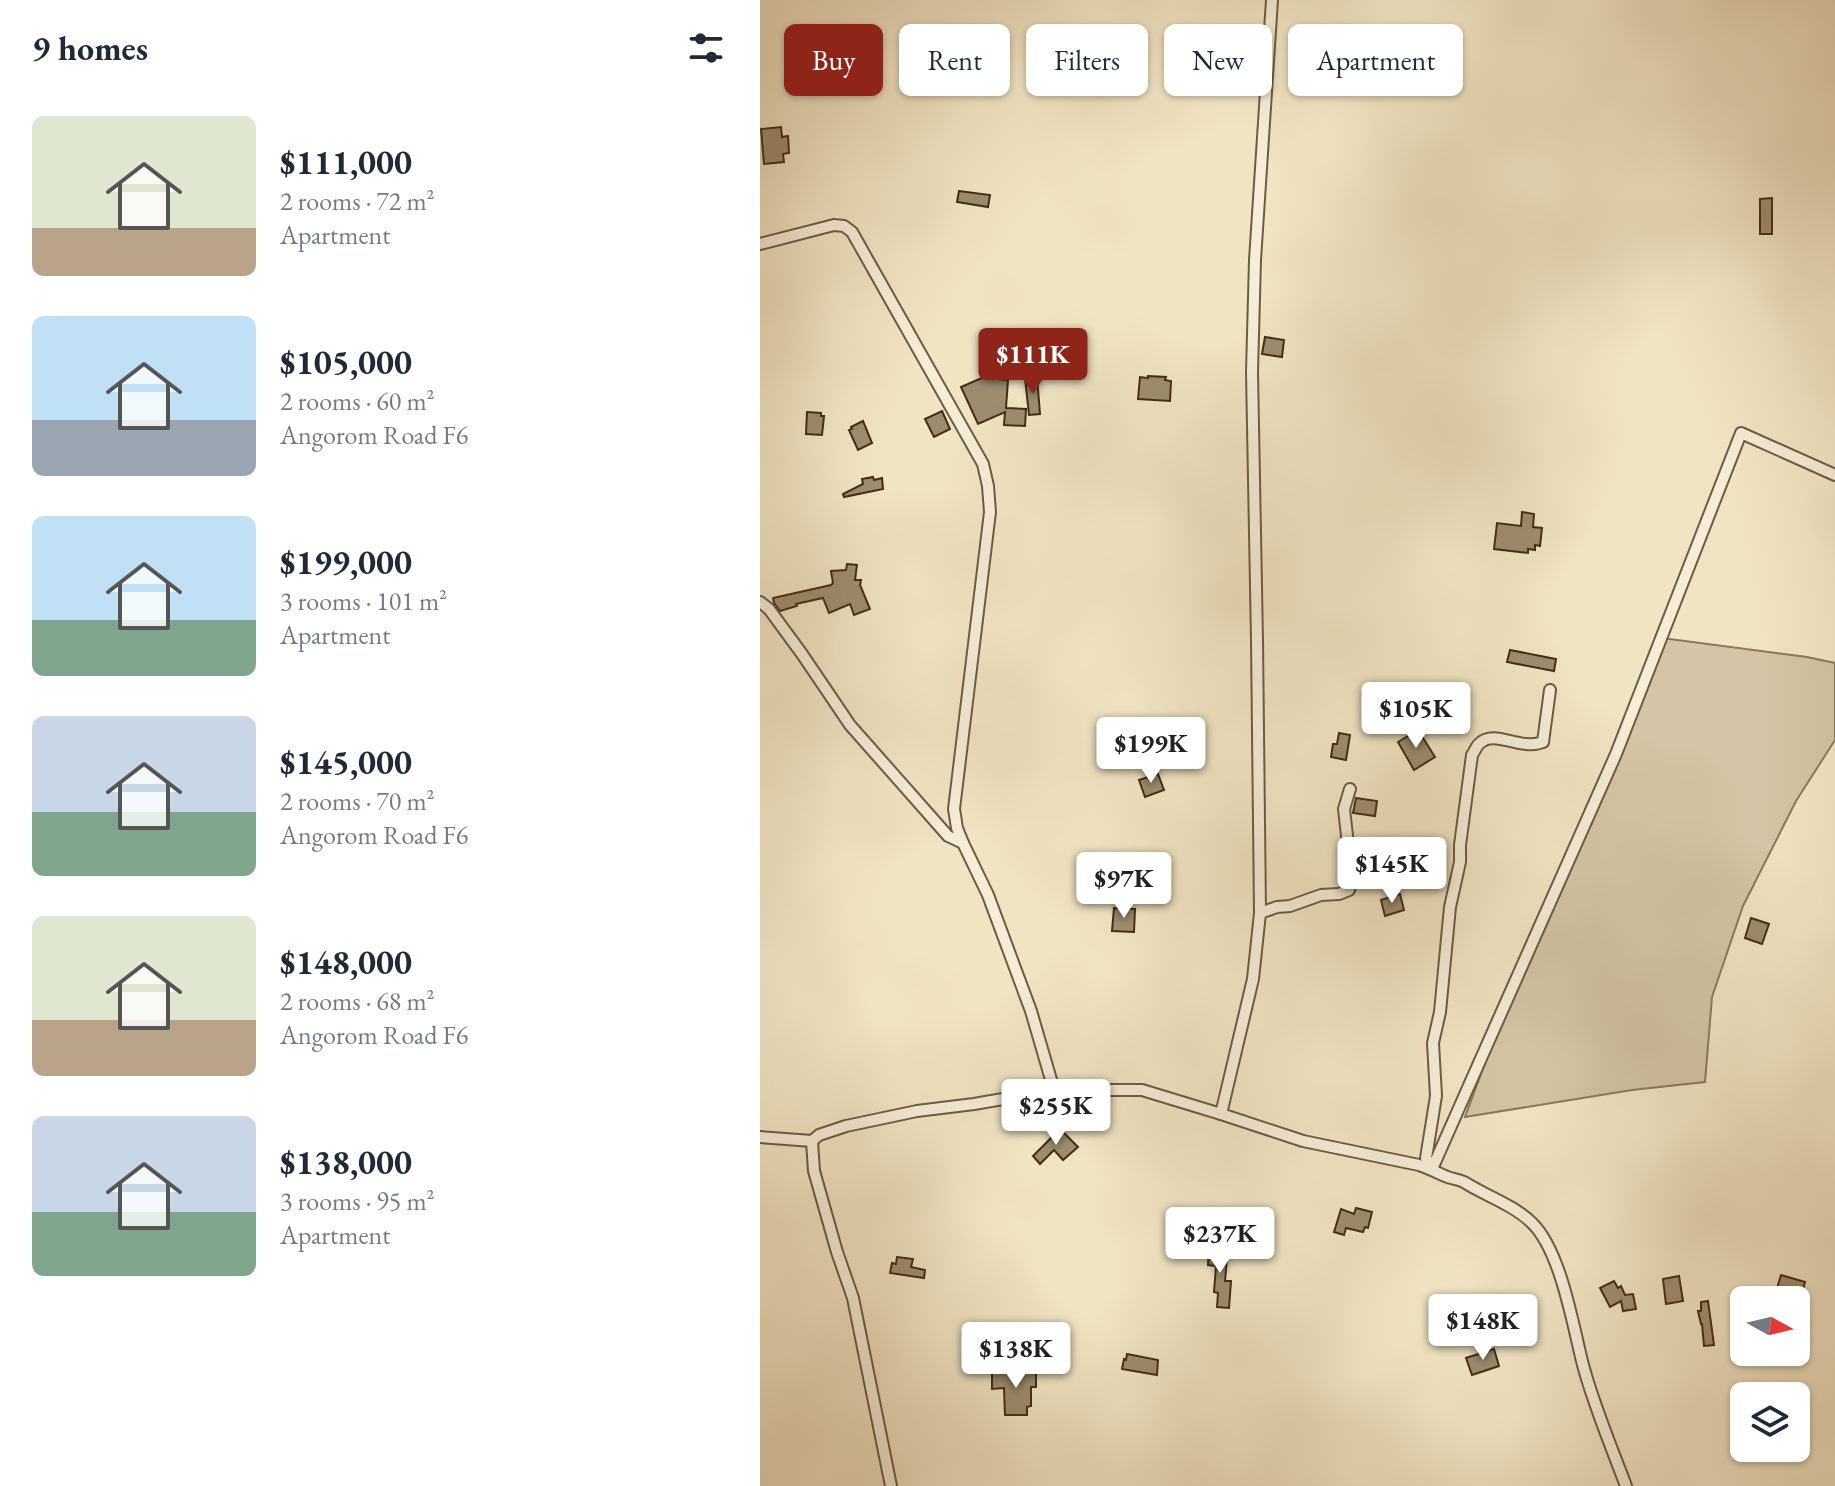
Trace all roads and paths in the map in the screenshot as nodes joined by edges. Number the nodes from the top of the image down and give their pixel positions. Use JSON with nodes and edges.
{"nodes":[{"id":1,"x":1272,"y":0,"type":"edge"},
{"id":2,"x":760,"y":244,"type":"edge"},
{"id":3,"x":1835,"y":475,"type":"edge"},
{"id":4,"x":760,"y":602,"type":"edge"},
{"id":5,"x":1550,"y":690,"type":"dead end"},
{"id":6,"x":1350,"y":789,"type":"dead end"},
{"id":7,"x":963,"y":843,"type":"junction"},
{"id":8,"x":1260,"y":913,"type":"junction"},
{"id":9,"x":1054,"y":1090,"type":"junction"},
{"id":10,"x":1221,"y":1114,"type":"junction"},
{"id":11,"x":760,"y":1137,"type":"edge"},
{"id":12,"x":812,"y":1141,"type":"junction"},
{"id":13,"x":1432,"y":1169,"type":"junction"},
{"id":14,"x":891,"y":1486,"type":"edge"},
{"id":15,"x":1626,"y":1486,"type":"edge"}],
"edges":[{"from":1,"to":8,"type":"street"},
{"from":2,"to":7,"type":"street"},
{"from":3,"to":13,"type":"street"},
{"from":4,"to":7,"type":"street"},
{"from":5,"to":13,"type":"street"},
{"from":6,"to":8,"type":"street"},
{"from":7,"to":9,"type":"street"},
{"from":8,"to":10,"type":"street"},
{"from":9,"to":10,"type":"street"},
{"from":9,"to":12,"type":"street"},
{"from":10,"to":13,"type":"street"},
{"from":11,"to":12,"type":"street"},
{"from":12,"to":14,"type":"street"},
{"from":13,"to":15,"type":"street"}]}
